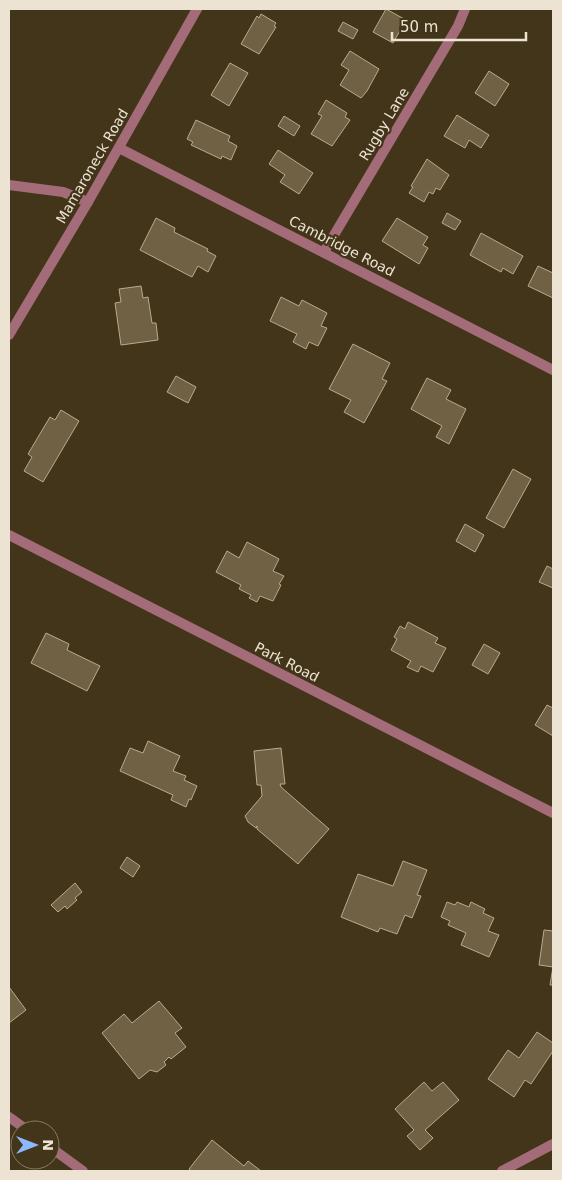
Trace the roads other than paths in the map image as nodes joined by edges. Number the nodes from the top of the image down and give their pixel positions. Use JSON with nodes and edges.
{"nodes":[{"id":1,"x":197,"y":9,"type":"edge"},
{"id":2,"x":465,"y":9,"type":"edge"},
{"id":3,"x":119,"y":148,"type":"junction"},
{"id":4,"x":9,"y":185,"type":"edge"},
{"id":5,"x":88,"y":202,"type":"junction"},
{"id":6,"x":324,"y":252,"type":"junction"},
{"id":7,"x":9,"y":335,"type":"edge"},
{"id":8,"x":553,"y":370,"type":"edge"},
{"id":9,"x":9,"y":535,"type":"edge"},
{"id":10,"x":553,"y":814,"type":"edge"},
{"id":11,"x":553,"y":1144,"type":"edge"},
{"id":12,"x":60,"y":1154,"type":"edge"},
{"id":13,"x":83,"y":1171,"type":"edge"},
{"id":14,"x":502,"y":1171,"type":"edge"}],
"edges":[{"from":1,"to":3,"type":"street","name":"Mamaroneck Road"},
{"from":2,"to":6,"type":"street","name":"Rugby Lane"},
{"from":3,"to":5,"type":"street","name":"Mamaroneck Road"},
{"from":3,"to":6,"type":"street","name":"Cambridge Road"},
{"from":4,"to":5,"type":"street"},
{"from":5,"to":7,"type":"street","name":"Mamaroneck Road"},
{"from":6,"to":8,"type":"street","name":"Cambridge Road"},
{"from":9,"to":10,"type":"street","name":"Park Road"},
{"from":11,"to":14,"type":"street"},
{"from":12,"to":13,"type":"street"}]}
